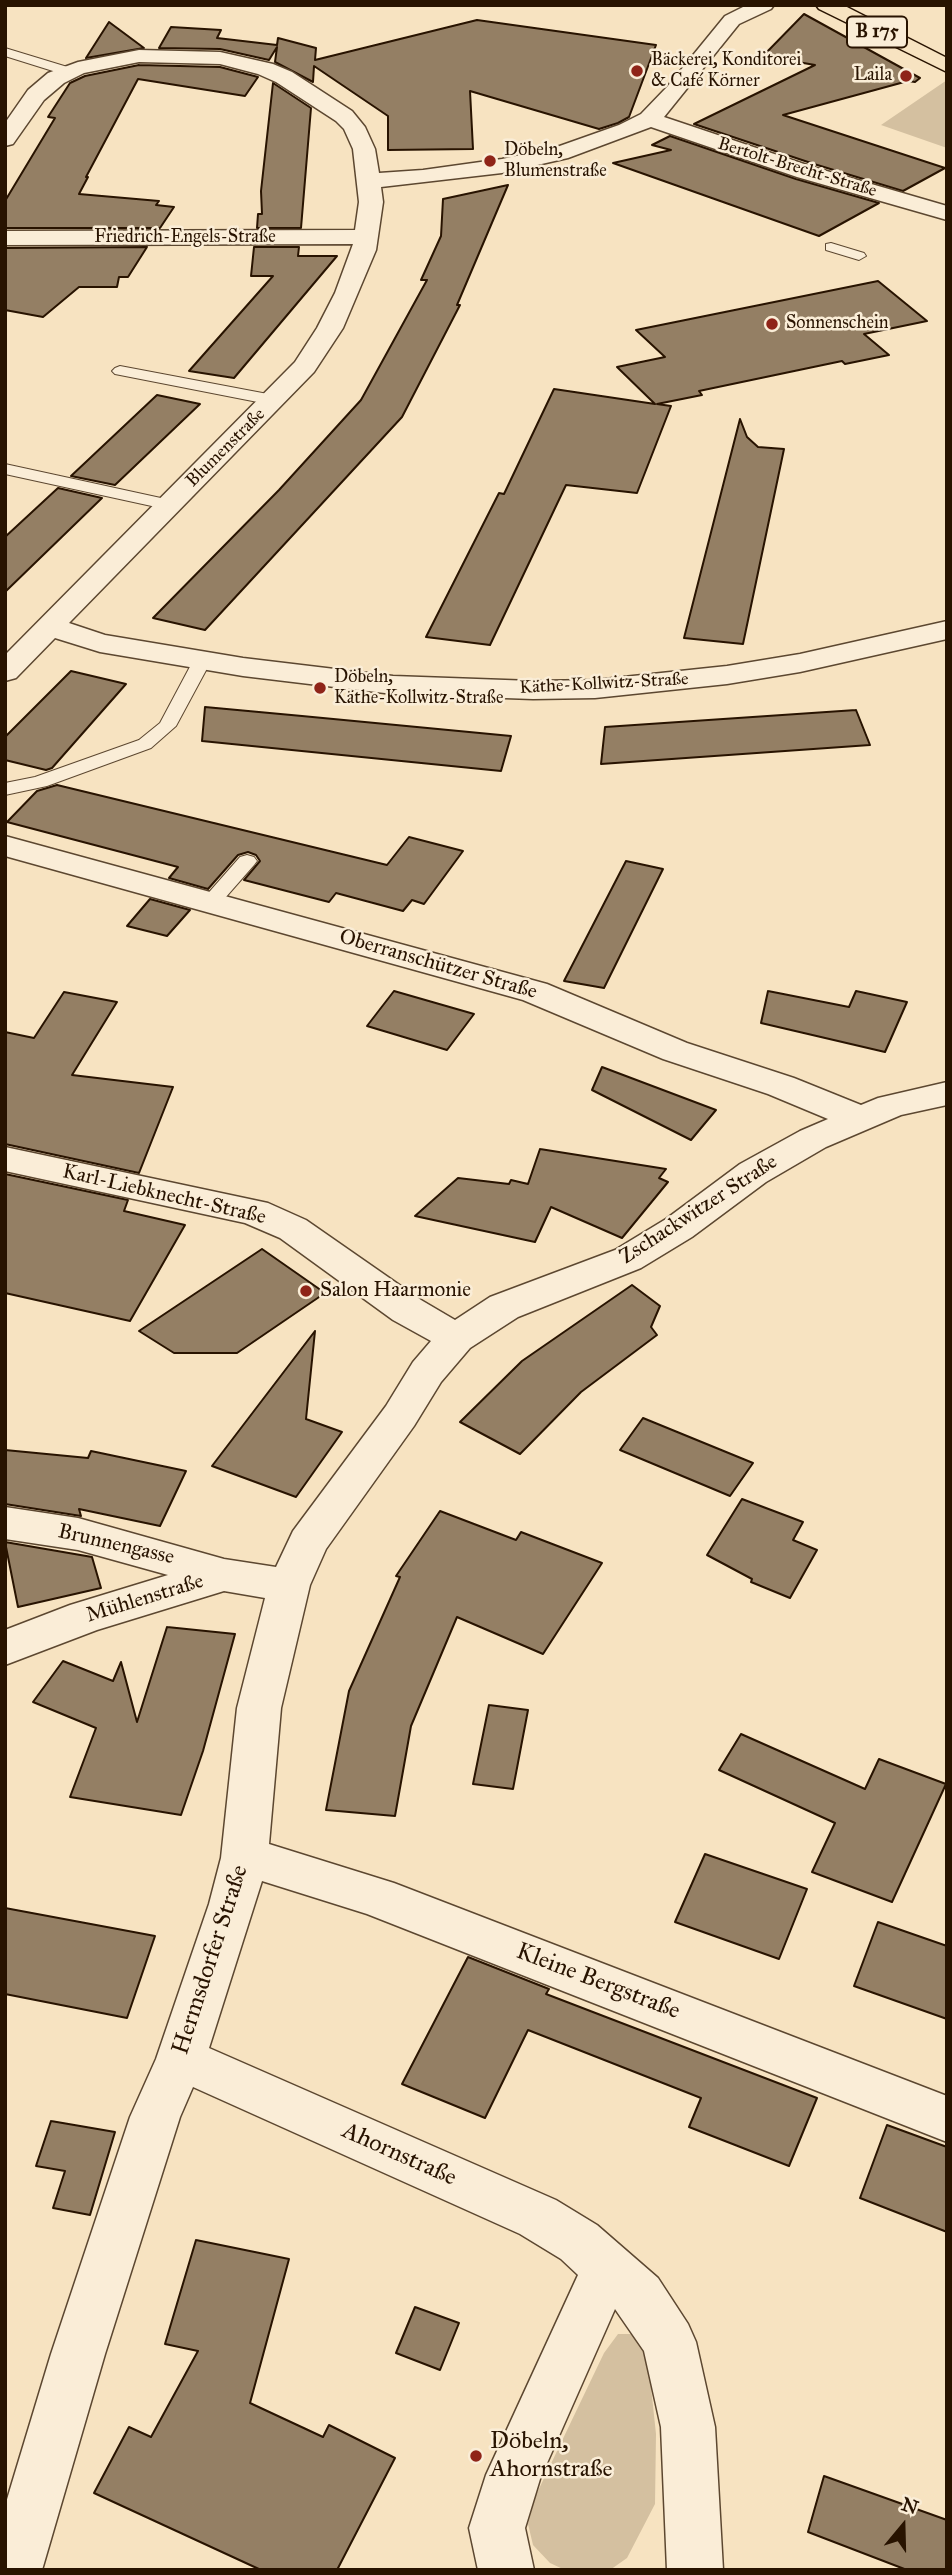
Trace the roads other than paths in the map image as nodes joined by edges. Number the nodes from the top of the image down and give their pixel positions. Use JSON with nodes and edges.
{"nodes":[{"id":1,"x":764,"y":5,"type":"edge"},
{"id":2,"x":826,"y":5,"type":"edge"},
{"id":3,"x":5,"y":52,"type":"edge"},
{"id":4,"x":947,"y":66,"type":"edge"},
{"id":5,"x":69,"y":72,"type":"junction"},
{"id":6,"x":649,"y":119,"type":"junction"},
{"id":7,"x":5,"y":139,"type":"edge"},
{"id":8,"x":370,"y":181,"type":"junction"},
{"id":9,"x":947,"y":213,"type":"edge"},
{"id":10,"x":365,"y":237,"type":"junction"},
{"id":11,"x":5,"y":238,"type":"edge"},
{"id":12,"x":831,"y":247,"type":"dead end"},
{"id":13,"x":859,"y":256,"type":"dead end"},
{"id":14,"x":120,"y":371,"type":"dead end"},
{"id":15,"x":273,"y":400,"type":"junction"},
{"id":16,"x":5,"y":469,"type":"edge"},
{"id":17,"x":170,"y":505,"type":"junction"},
{"id":18,"x":51,"y":627,"type":"junction"},
{"id":19,"x":947,"y":630,"type":"edge"},
{"id":20,"x":202,"y":662,"type":"junction"},
{"id":21,"x":5,"y":672,"type":"edge"},
{"id":22,"x":5,"y":789,"type":"edge"},
{"id":23,"x":5,"y":846,"type":"edge"},
{"id":24,"x":247,"y":861,"type":"dead end"},
{"id":25,"x":211,"y":902,"type":"junction"},
{"id":26,"x":947,"y":1093,"type":"edge"},
{"id":27,"x":860,"y":1118,"type":"junction"},
{"id":28,"x":5,"y":1159,"type":"edge"},
{"id":29,"x":456,"y":1338,"type":"junction"},
{"id":30,"x":5,"y":1523,"type":"edge"},
{"id":31,"x":224,"y":1575,"type":"junction"},
{"id":32,"x":289,"y":1585,"type":"junction"},
{"id":33,"x":5,"y":1648,"type":"edge"},
{"id":34,"x":244,"y":1858,"type":"junction"},
{"id":35,"x":181,"y":2059,"type":"junction"},
{"id":36,"x":947,"y":2119,"type":"edge"},
{"id":37,"x":607,"y":2269,"type":"junction"},
{"id":38,"x":14,"y":2570,"type":"edge"},
{"id":39,"x":506,"y":2570,"type":"edge"},
{"id":40,"x":695,"y":2570,"type":"edge"}],
"edges":[{"from":1,"to":6,"type":"street"},
{"from":2,"to":4,"type":"main road","number":"B 175"},
{"from":3,"to":5,"type":"lane"},
{"from":5,"to":7,"type":"street","name":"Blumenstraße"},
{"from":5,"to":8,"type":"street","name":"Blumenstraße"},
{"from":6,"to":8,"type":"street"},
{"from":6,"to":9,"type":"street","name":"Bertolt-Brecht-Straße"},
{"from":8,"to":10,"type":"street","name":"Blumenstraße"},
{"from":10,"to":11,"type":"street","name":"Friedrich-Engels-Straße"},
{"from":10,"to":15,"type":"street","name":"Blumenstraße"},
{"from":12,"to":13,"type":"lane"},
{"from":14,"to":15,"type":"lane"},
{"from":15,"to":17,"type":"street","name":"Blumenstraße"},
{"from":16,"to":17,"type":"lane"},
{"from":17,"to":18,"type":"street","name":"Blumenstraße"},
{"from":18,"to":20,"type":"street","name":"Käthe-Kollwitz-Straße"},
{"from":18,"to":21,"type":"street","name":"Blumenstraße"},
{"from":19,"to":20,"type":"street","name":"Käthe-Kollwitz-Straße"},
{"from":20,"to":22,"type":"lane"},
{"from":23,"to":25,"type":"street","name":"Oberranschützer Straße"},
{"from":24,"to":25,"type":"lane"},
{"from":25,"to":27,"type":"street","name":"Oberranschützer Straße"},
{"from":26,"to":27,"type":"street","name":"Zschackwitzer Straße"},
{"from":27,"to":29,"type":"street","name":"Zschackwitzer Straße"},
{"from":28,"to":29,"type":"street","name":"Karl-Liebknecht-Straße"},
{"from":29,"to":32,"type":"street","name":"Hermsdorfer Straße"},
{"from":30,"to":31,"type":"street","name":"Brunnengasse"},
{"from":31,"to":32,"type":"street","name":"Mühlenstraße"},
{"from":31,"to":33,"type":"street","name":"Mühlenstraße"},
{"from":32,"to":34,"type":"street","name":"Hermsdorfer Straße"},
{"from":34,"to":35,"type":"street","name":"Hermsdorfer Straße"},
{"from":34,"to":36,"type":"street","name":"Kleine Bergstraße"},
{"from":35,"to":37,"type":"street","name":"Ahornstraße"},
{"from":35,"to":38,"type":"street","name":"Hermsdorfer Straße"},
{"from":37,"to":39,"type":"street"},
{"from":37,"to":40,"type":"street","name":"Ahornstraße"}]}
